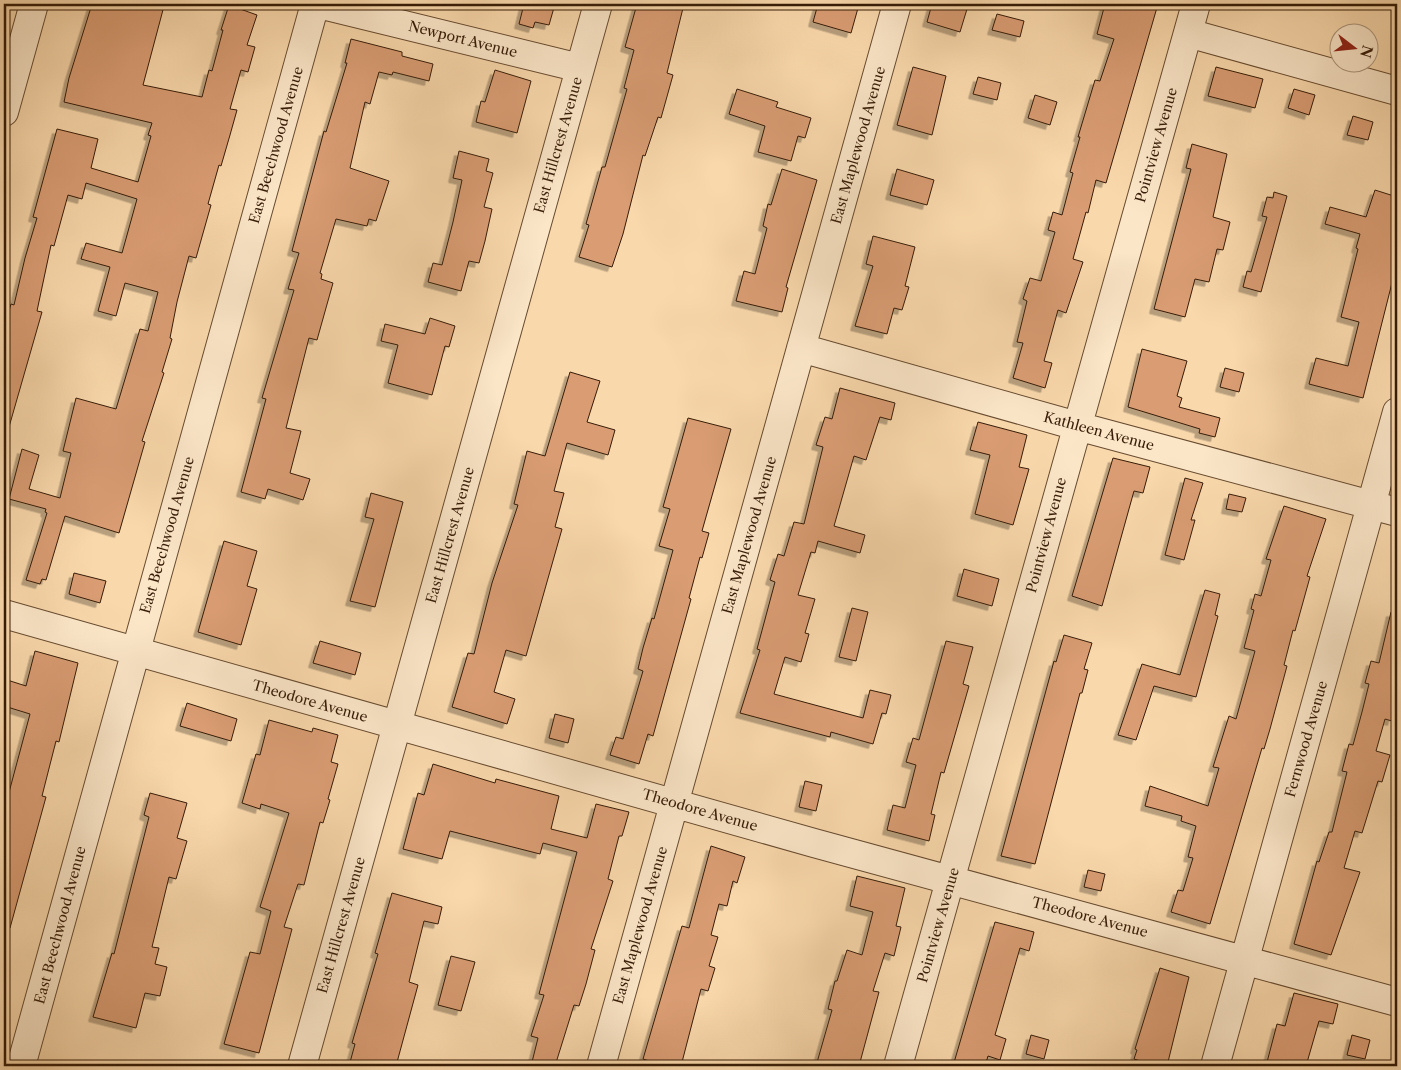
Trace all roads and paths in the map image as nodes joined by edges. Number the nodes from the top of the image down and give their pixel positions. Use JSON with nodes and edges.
{"nodes":[{"id":1,"x":34,"y":4,"type":"edge"},
{"id":2,"x":316,"y":4,"type":"edge"},
{"id":3,"x":598,"y":4,"type":"edge"},
{"id":4,"x":897,"y":4,"type":"edge"},
{"id":5,"x":1196,"y":4,"type":"edge"},
{"id":6,"x":1188,"y":33,"type":"junction"},
{"id":7,"x":580,"y":68,"type":"junction"},
{"id":8,"x":1397,"y":91,"type":"edge"},
{"id":9,"x":4,"y":112,"type":"edge"},
{"id":10,"x":801,"y":348,"type":"junction"},
{"id":11,"x":1397,"y":412,"type":"edge"},
{"id":12,"x":1076,"y":426,"type":"junction"},
{"id":13,"x":1384,"y":509,"type":"edge"},
{"id":14,"x":4,"y":614,"type":"edge"},
{"id":15,"x":135,"y":652,"type":"junction"},
{"id":16,"x":396,"y":726,"type":"junction"},
{"id":17,"x":674,"y":803,"type":"junction"},
{"id":18,"x":951,"y":879,"type":"junction"},
{"id":19,"x":1245,"y":959,"type":"junction"},
{"id":20,"x":1397,"y":1002,"type":"edge"},
{"id":21,"x":21,"y":1066,"type":"edge"},
{"id":22,"x":302,"y":1066,"type":"edge"},
{"id":23,"x":601,"y":1066,"type":"edge"},
{"id":24,"x":898,"y":1066,"type":"edge"},
{"id":25,"x":1216,"y":1066,"type":"edge"}],
"edges":[{"from":1,"to":9,"type":"street"},
{"from":2,"to":7,"type":"street","name":"Newport Avenue"},
{"from":2,"to":15,"type":"street","name":"East Beechwood Avenue"},
{"from":3,"to":7,"type":"street","name":"East Hillcrest Avenue"},
{"from":4,"to":10,"type":"street","name":"East Maplewood Avenue"},
{"from":5,"to":6,"type":"street","name":"Pointview Avenue"},
{"from":6,"to":8,"type":"street"},
{"from":6,"to":12,"type":"street","name":"Pointview Avenue"},
{"from":7,"to":16,"type":"street","name":"East Hillcrest Avenue"},
{"from":10,"to":12,"type":"street","name":"Kathleen Avenue"},
{"from":10,"to":17,"type":"street","name":"East Maplewood Avenue"},
{"from":11,"to":13,"type":"street","name":"Fernwood Avenue"},
{"from":12,"to":13,"type":"street","name":"Kathleen Avenue"},
{"from":12,"to":18,"type":"street","name":"Pointview Avenue"},
{"from":13,"to":19,"type":"street","name":"Fernwood Avenue"},
{"from":14,"to":15,"type":"street","name":"Theodore Avenue"},
{"from":15,"to":16,"type":"street","name":"Theodore Avenue"},
{"from":15,"to":21,"type":"street","name":"East Beechwood Avenue"},
{"from":16,"to":17,"type":"street","name":"Theodore Avenue"},
{"from":16,"to":22,"type":"street","name":"East Hillcrest Avenue"},
{"from":17,"to":18,"type":"street","name":"Theodore Avenue"},
{"from":17,"to":23,"type":"street","name":"East Maplewood Avenue"},
{"from":18,"to":19,"type":"street","name":"Theodore Avenue"},
{"from":18,"to":24,"type":"street","name":"Pointview Avenue"},
{"from":19,"to":20,"type":"street","name":"Theodore Avenue"},
{"from":19,"to":25,"type":"street","name":"Fernwood Avenue"}]}
